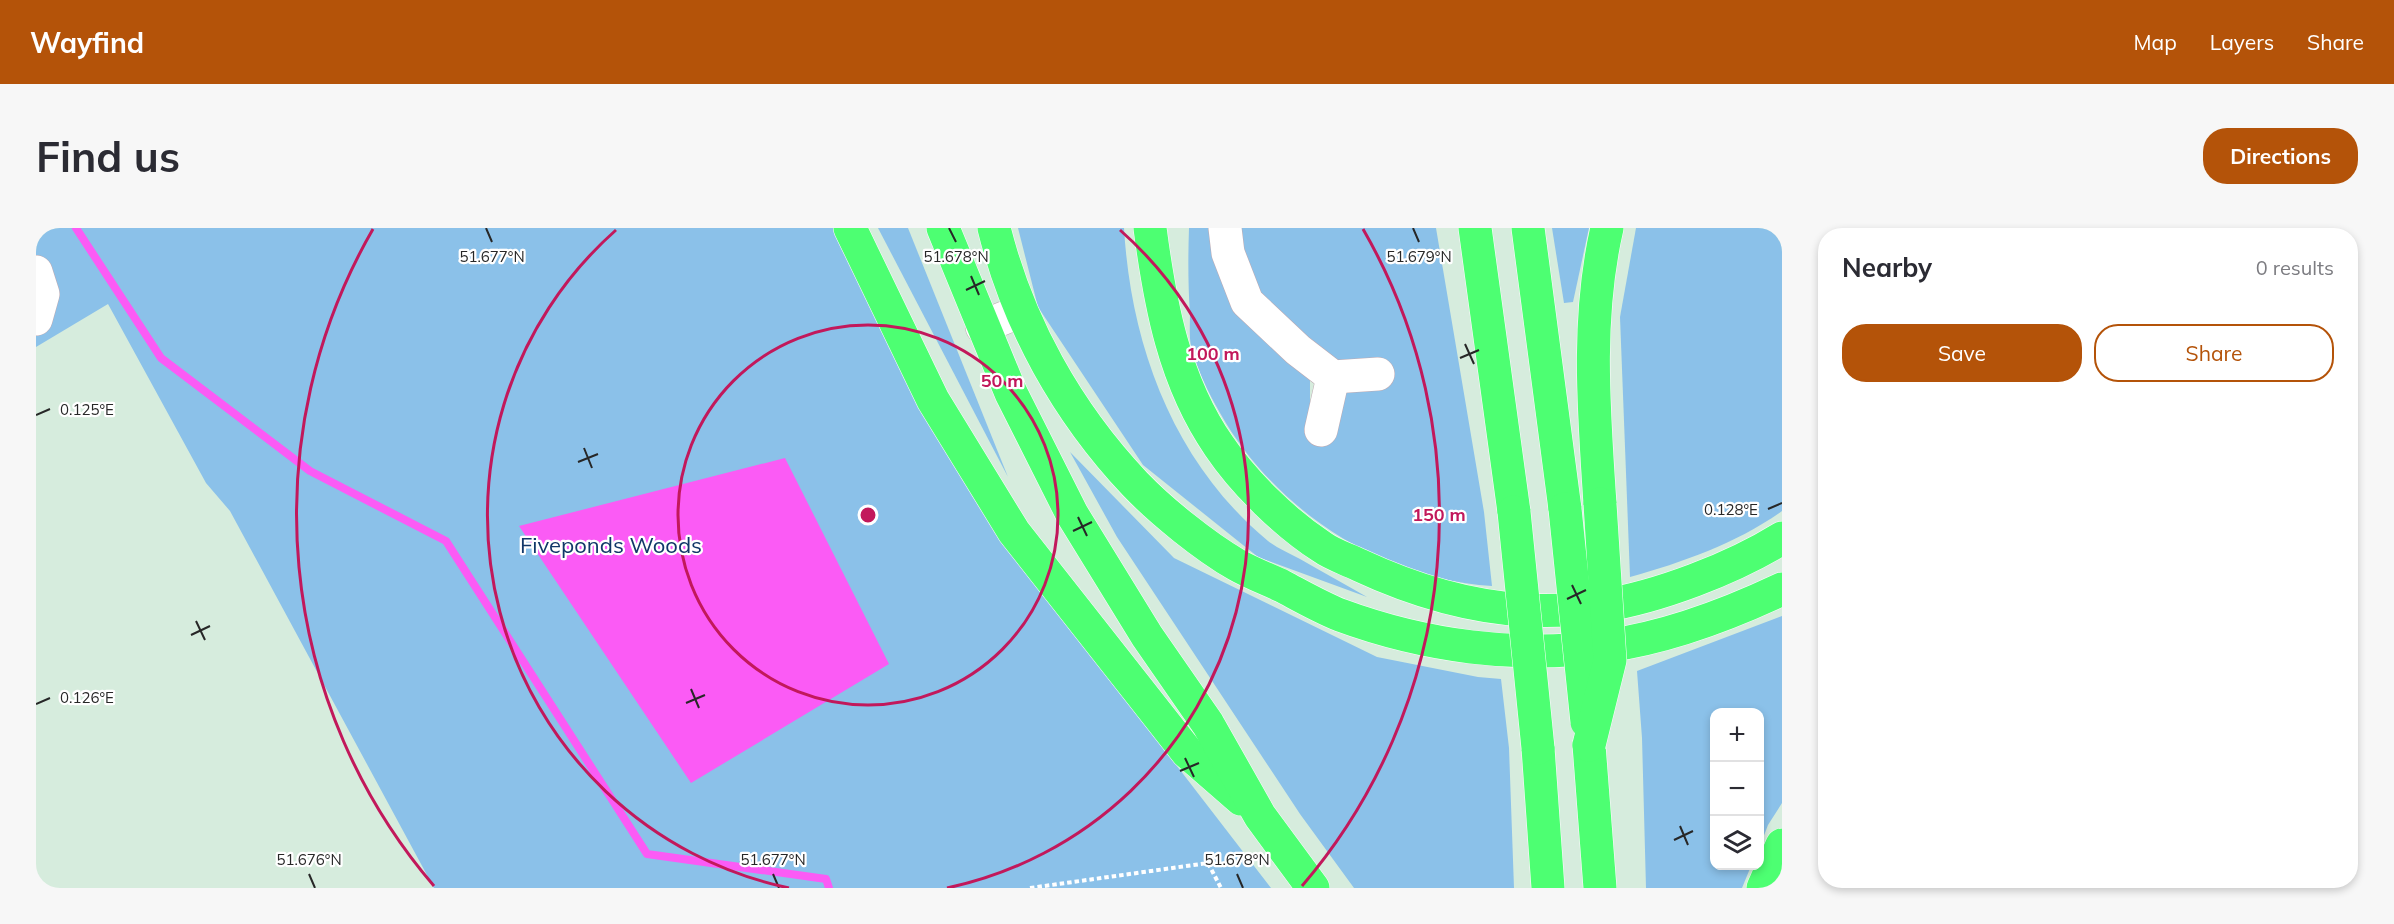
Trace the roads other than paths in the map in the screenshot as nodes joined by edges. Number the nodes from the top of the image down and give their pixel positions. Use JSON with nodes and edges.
{"nodes":[{"id":1,"x":850,"y":228,"type":"edge"},
{"id":2,"x":943,"y":228,"type":"edge"},
{"id":3,"x":994,"y":228,"type":"edge"},
{"id":4,"x":1150,"y":228,"type":"edge"},
{"id":5,"x":1225,"y":228,"type":"edge"},
{"id":6,"x":1475,"y":228,"type":"edge"},
{"id":7,"x":1528,"y":228,"type":"edge"},
{"id":8,"x":1607,"y":228,"type":"edge"},
{"id":9,"x":36,"y":272,"type":"edge"},
{"id":10,"x":1022,"y":311,"type":"junction"},
{"id":11,"x":36,"y":319,"type":"edge"},
{"id":12,"x":982,"y":327,"type":"junction"},
{"id":13,"x":1378,"y":374,"type":"dead end"},
{"id":14,"x":1333,"y":377,"type":"junction"},
{"id":15,"x":1321,"y":430,"type":"dead end"},
{"id":16,"x":1782,"y":538,"type":"edge"},
{"id":17,"x":1782,"y":589,"type":"edge"},
{"id":18,"x":1600,"y":606,"type":"junction"},
{"id":19,"x":1607,"y":646,"type":"junction"},
{"id":20,"x":1589,"y":745,"type":"junction"},
{"id":21,"x":1260,"y":816,"type":"junction"},
{"id":22,"x":1782,"y":845,"type":"edge"},
{"id":23,"x":1313,"y":888,"type":"edge"},
{"id":24,"x":1548,"y":888,"type":"edge"},
{"id":25,"x":1600,"y":888,"type":"edge"},
{"id":26,"x":1763,"y":888,"type":"edge"}],
"edges":[{"from":1,"to":21,"type":"highway"},
{"from":2,"to":12,"type":"highway"},
{"from":3,"to":10,"type":"highway"},
{"from":4,"to":18,"type":"highway"},
{"from":5,"to":14,"type":"lane"},
{"from":6,"to":24,"type":"highway","bridge":true},
{"from":7,"to":20,"type":"highway","bridge":true},
{"from":8,"to":20,"type":"highway","bridge":true},
{"from":9,"to":11,"type":"lane"},
{"from":10,"to":12,"type":"lane"},
{"from":10,"to":19,"type":"highway"},
{"from":12,"to":21,"type":"highway"},
{"from":13,"to":14,"type":"lane"},
{"from":14,"to":15,"type":"lane"},
{"from":16,"to":18,"type":"highway"},
{"from":17,"to":19,"type":"highway"},
{"from":18,"to":19,"type":"lane"},
{"from":20,"to":25,"type":"highway"},
{"from":21,"to":23,"type":"highway"},
{"from":22,"to":26,"type":"highway"}]}
